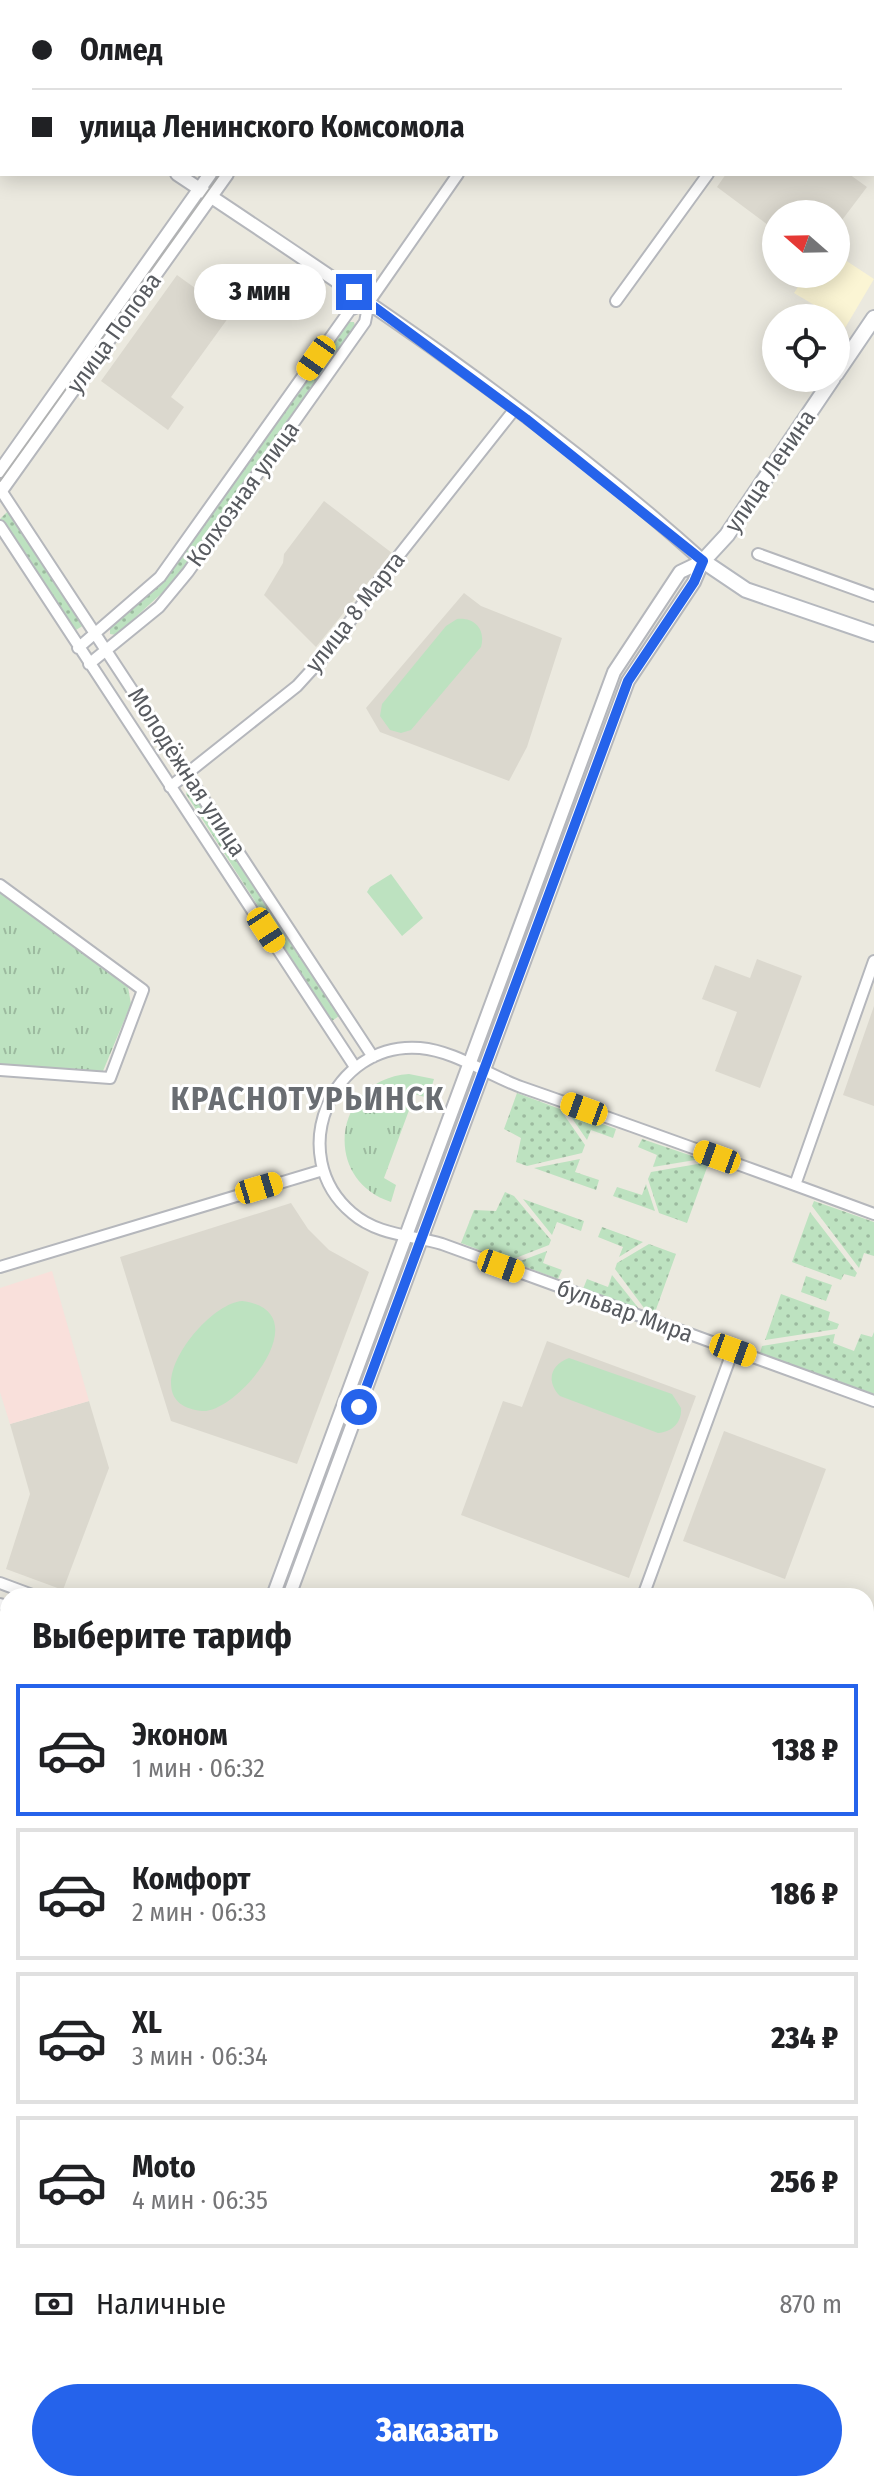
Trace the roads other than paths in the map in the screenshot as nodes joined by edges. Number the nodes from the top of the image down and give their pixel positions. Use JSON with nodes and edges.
{"nodes":[{"id":1,"x":180,"y":176,"type":"edge"},
{"id":2,"x":210,"y":176,"type":"edge"},
{"id":3,"x":225,"y":176,"type":"edge"},
{"id":4,"x":457,"y":176,"type":"edge"},
{"id":5,"x":707,"y":176,"type":"edge"},
{"id":6,"x":206,"y":193,"type":"junction"},
{"id":7,"x":616,"y":301,"type":"dead end"},
{"id":8,"x":369,"y":302,"type":"junction"},
{"id":9,"x":874,"y":318,"type":"edge"},
{"id":10,"x":850,"y":354,"type":"edge"},
{"id":11,"x":824,"y":392,"type":"edge"},
{"id":12,"x":514,"y":410,"type":"junction"},
{"id":13,"x":0,"y":471,"type":"edge"},
{"id":14,"x":0,"y":490,"type":"edge"},
{"id":15,"x":0,"y":526,"type":"edge"},
{"id":16,"x":758,"y":554,"type":"dead end"},
{"id":17,"x":703,"y":561,"type":"junction"},
{"id":18,"x":874,"y":596,"type":"edge"},
{"id":19,"x":96,"y":634,"type":"junction"},
{"id":20,"x":874,"y":634,"type":"edge"},
{"id":21,"x":78,"y":648,"type":"junction"},
{"id":22,"x":106,"y":649,"type":"junction"},
{"id":23,"x":89,"y":664,"type":"junction"},
{"id":24,"x":186,"y":772,"type":"junction"},
{"id":25,"x":170,"y":787,"type":"junction"},
{"id":26,"x":0,"y":885,"type":"edge"},
{"id":27,"x":874,"y":961,"type":"edge"},
{"id":28,"x":477,"y":1043,"type":"junction"},
{"id":29,"x":491,"y":1049,"type":"junction"},
{"id":30,"x":373,"y":1057,"type":"junction"},
{"id":31,"x":469,"y":1064,"type":"junction"},
{"id":32,"x":355,"y":1067,"type":"junction"},
{"id":33,"x":0,"y":1070,"type":"edge"},
{"id":34,"x":483,"y":1071,"type":"junction"},
{"id":35,"x":323,"y":1170,"type":"junction"},
{"id":36,"x":795,"y":1185,"type":"junction"},
{"id":37,"x":874,"y":1214,"type":"edge"},
{"id":38,"x":406,"y":1236,"type":"junction"},
{"id":39,"x":421,"y":1238,"type":"junction"},
{"id":40,"x":397,"y":1260,"type":"junction"},
{"id":41,"x":0,"y":1265,"type":"edge"},
{"id":42,"x":411,"y":1265,"type":"junction"},
{"id":43,"x":733,"y":1350,"type":"junction"},
{"id":44,"x":874,"y":1401,"type":"edge"},
{"id":45,"x":276,"y":1588,"type":"edge"},
{"id":46,"x":292,"y":1588,"type":"edge"},
{"id":47,"x":646,"y":1588,"type":"edge"}],
"edges":[{"from":1,"to":6,"type":"street"},
{"from":2,"to":6,"type":"street","name":"улица Попова"},
{"from":3,"to":6,"type":"street","name":"улица Попова"},
{"from":4,"to":8,"type":"street","name":"Колхозная улица"},
{"from":5,"to":7,"type":"street"},
{"from":6,"to":8,"type":"street"},
{"from":6,"to":13,"type":"street","name":"улица Попова"},
{"from":6,"to":14,"type":"street","name":"улица Попова"},
{"from":8,"to":12,"type":"street"},
{"from":8,"to":19,"type":"street","name":"Колхозная улица"},
{"from":8,"to":22,"type":"street","name":"Колхозная улица"},
{"from":9,"to":10,"type":"main road","name":"улица Ленина"},
{"from":11,"to":17,"type":"main road","name":"улица Ленина"},
{"from":12,"to":17,"type":"street"},
{"from":12,"to":24,"type":"street","name":"улица 8 Марта"},
{"from":14,"to":19,"type":"street","name":"Молодёжная улица"},
{"from":15,"to":21,"type":"street","name":"Молодёжная улица"},
{"from":16,"to":18,"type":"street"},
{"from":17,"to":20,"type":"main road"},
{"from":17,"to":28,"type":"street","name":"улица Ленина"},
{"from":17,"to":29,"type":"street","name":"улица Ленина"},
{"from":19,"to":21,"type":"street","name":"Колхозная улица"},
{"from":19,"to":22,"type":"street","name":"Молодёжная улица"},
{"from":21,"to":23,"type":"street","name":"Молодёжная улица"},
{"from":22,"to":23,"type":"street","name":"Колхозная улица"},
{"from":22,"to":24,"type":"street","name":"Молодёжная улица"},
{"from":23,"to":25,"type":"street","name":"Молодёжная улица"},
{"from":24,"to":25,"type":"street","name":"улица 8 Марта"},
{"from":24,"to":30,"type":"street","name":"Молодёжная улица"},
{"from":25,"to":32,"type":"street","name":"Молодёжная улица"},
{"from":26,"to":33,"type":"street"},
{"from":27,"to":36,"type":"street"},
{"from":28,"to":29,"type":"street"},
{"from":28,"to":31,"type":"street","name":"улица Ленина"},
{"from":29,"to":34,"type":"street","name":"улица Ленина"},
{"from":30,"to":31,"type":"street"},
{"from":30,"to":32,"type":"street"},
{"from":31,"to":34,"type":"street"},
{"from":31,"to":38,"type":"street","name":"улица Ленина"},
{"from":32,"to":35,"type":"street"},
{"from":34,"to":36,"type":"street"},
{"from":34,"to":39,"type":"street","name":"улица Ленина"},
{"from":35,"to":38,"type":"street","name":"бульвар Мира"},
{"from":35,"to":41,"type":"street"},
{"from":36,"to":37,"type":"street"},
{"from":38,"to":39,"type":"street","name":"бульвар Мира"},
{"from":38,"to":40,"type":"street","name":"улица Ленина"},
{"from":39,"to":42,"type":"street","name":"улица Ленина"},
{"from":39,"to":43,"type":"street","name":"бульвар Мира"},
{"from":40,"to":42,"type":"street"},
{"from":40,"to":45,"type":"street","name":"улица Ленина"},
{"from":42,"to":46,"type":"street","name":"улица Ленина"},
{"from":43,"to":44,"type":"street","name":"бульвар Мира"},
{"from":43,"to":47,"type":"street"}]}
